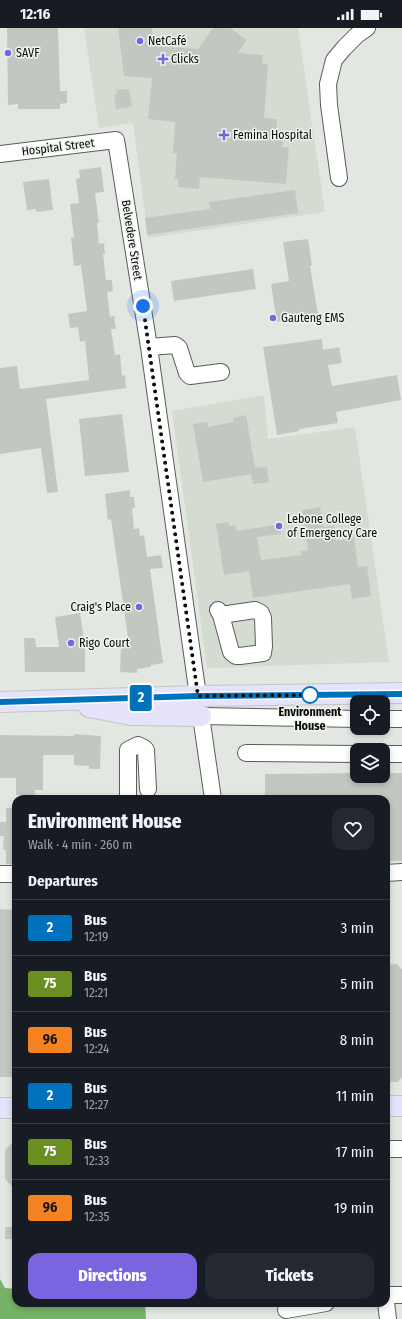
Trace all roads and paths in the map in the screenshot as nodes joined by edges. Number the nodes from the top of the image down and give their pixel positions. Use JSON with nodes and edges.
{"nodes":[{"id":1,"x":367,"y":28,"type":"edge"},
{"id":2,"x":116,"y":140,"type":"joint"},
{"id":3,"x":0,"y":154,"type":"edge"},
{"id":4,"x":339,"y":178,"type":"dead end"},
{"id":5,"x":149,"y":347,"type":"junction"},
{"id":6,"x":221,"y":372,"type":"dead end"},
{"id":7,"x":402,"y":694,"type":"edge"},
{"id":8,"x":198,"y":696,"type":"junction"},
{"id":9,"x":62,"y":700,"type":"junction"},
{"id":10,"x":0,"y":702,"type":"edge"},
{"id":11,"x":201,"y":716,"type":"junction"},
{"id":12,"x":350,"y":719,"type":"edge"},
{"id":13,"x":390,"y":719,"type":"edge"},
{"id":14,"x":402,"y":719,"type":"edge"},
{"id":15,"x":246,"y":753,"type":"dead end"},
{"id":16,"x":350,"y":754,"type":"edge"},
{"id":17,"x":390,"y":754,"type":"edge"},
{"id":18,"x":402,"y":754,"type":"edge"},
{"id":19,"x":148,"y":789,"type":"dead end"},
{"id":20,"x":128,"y":795,"type":"edge"},
{"id":21,"x":210,"y":795,"type":"edge"},
{"id":22,"x":390,"y":872,"type":"edge"},
{"id":23,"x":402,"y":872,"type":"edge"},
{"id":24,"x":0,"y":874,"type":"edge"},
{"id":25,"x":12,"y":874,"type":"edge"},
{"id":26,"x":390,"y":1106,"type":"edge"},
{"id":27,"x":402,"y":1106,"type":"edge"},
{"id":28,"x":0,"y":1108,"type":"edge"},
{"id":29,"x":12,"y":1108,"type":"edge"},
{"id":30,"x":390,"y":1149,"type":"edge"},
{"id":31,"x":402,"y":1149,"type":"edge"},
{"id":32,"x":390,"y":1295,"type":"edge"},
{"id":33,"x":402,"y":1295,"type":"edge"},
{"id":34,"x":306,"y":1307,"type":"edge"},
{"id":35,"x":387,"y":1307,"type":"edge"},
{"id":36,"x":287,"y":1311,"type":"edge"},
{"id":37,"x":388,"y":1319,"type":"edge"}],
"edges":[{"from":1,"to":4,"type":"street"},
{"from":2,"to":3,"type":"street","name":"Hospital Street"},
{"from":2,"to":5,"type":"street","name":"Belvedere Street"},
{"from":5,"to":6,"type":"street"},
{"from":5,"to":8,"type":"street","name":"Belvedere Street"},
{"from":7,"to":8,"type":"main road"},
{"from":8,"to":9,"type":"main road"},
{"from":9,"to":10,"type":"main road"},
{"from":9,"to":11,"type":"main road"},
{"from":11,"to":12,"type":"street"},
{"from":11,"to":21,"type":"street"},
{"from":13,"to":14,"type":"street"},
{"from":15,"to":16,"type":"street"},
{"from":17,"to":18,"type":"street"},
{"from":19,"to":20,"type":"street"},
{"from":22,"to":23,"type":"street"},
{"from":24,"to":25,"type":"street"},
{"from":26,"to":27,"type":"main road"},
{"from":28,"to":29,"type":"main road"},
{"from":30,"to":31,"type":"street"},
{"from":32,"to":33,"type":"street"},
{"from":34,"to":36,"type":"street"},
{"from":35,"to":37,"type":"street"}]}
